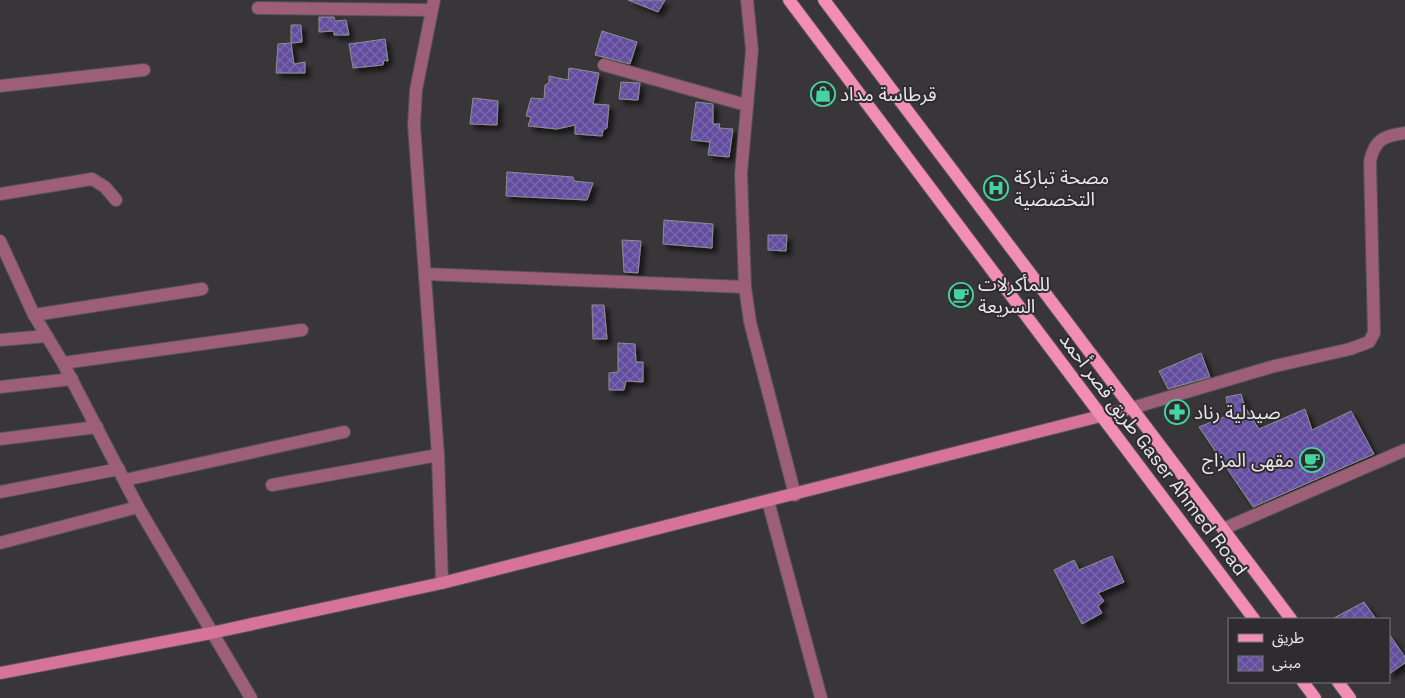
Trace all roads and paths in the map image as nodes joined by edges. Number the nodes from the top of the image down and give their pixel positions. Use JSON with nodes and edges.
{"nodes":[{"id":1,"x":747,"y":0,"type":"edge"},
{"id":2,"x":789,"y":0,"type":"edge"},
{"id":3,"x":824,"y":0,"type":"edge"},
{"id":4,"x":432,"y":5,"type":"edge"},
{"id":5,"x":258,"y":8,"type":"dead end"},
{"id":6,"x":604,"y":65,"type":"dead end"},
{"id":7,"x":144,"y":70,"type":"dead end"},
{"id":8,"x":0,"y":86,"type":"edge"},
{"id":9,"x":746,"y":105,"type":"junction"},
{"id":10,"x":1405,"y":133,"type":"edge"},
{"id":11,"x":0,"y":194,"type":"edge"},
{"id":12,"x":116,"y":200,"type":"dead end"},
{"id":13,"x":0,"y":241,"type":"edge"},
{"id":14,"x":426,"y":274,"type":"junction"},
{"id":15,"x":745,"y":287,"type":"junction"},
{"id":16,"x":202,"y":289,"type":"dead end"},
{"id":17,"x":34,"y":314,"type":"junction"},
{"id":18,"x":302,"y":330,"type":"dead end"},
{"id":19,"x":47,"y":336,"type":"junction"},
{"id":20,"x":0,"y":340,"type":"edge"},
{"id":21,"x":63,"y":363,"type":"junction"},
{"id":22,"x":72,"y":379,"type":"junction"},
{"id":23,"x":0,"y":387,"type":"edge"},
{"id":24,"x":1132,"y":408,"type":"junction"},
{"id":25,"x":1100,"y":415,"type":"junction"},
{"id":26,"x":97,"y":427,"type":"junction"},
{"id":27,"x":344,"y":432,"type":"dead end"},
{"id":28,"x":0,"y":439,"type":"edge"},
{"id":29,"x":1405,"y":450,"type":"edge"},
{"id":30,"x":438,"y":456,"type":"junction"},
{"id":31,"x":122,"y":475,"type":"junction"},
{"id":32,"x":272,"y":485,"type":"dead end"},
{"id":33,"x":0,"y":492,"type":"edge"},
{"id":34,"x":795,"y":495,"type":"junction"},
{"id":35,"x":768,"y":502,"type":"junction"},
{"id":36,"x":138,"y":507,"type":"junction"},
{"id":37,"x":1223,"y":529,"type":"junction"},
{"id":38,"x":0,"y":543,"type":"edge"},
{"id":39,"x":442,"y":583,"type":"junction"},
{"id":40,"x":1253,"y":618,"type":"edge"},
{"id":41,"x":1290,"y":618,"type":"edge"},
{"id":42,"x":211,"y":633,"type":"junction"},
{"id":43,"x":0,"y":673,"type":"edge"},
{"id":44,"x":1304,"y":683,"type":"edge"},
{"id":45,"x":1339,"y":683,"type":"edge"},
{"id":46,"x":251,"y":698,"type":"edge"},
{"id":47,"x":821,"y":698,"type":"edge"},
{"id":48,"x":1315,"y":698,"type":"edge"},
{"id":49,"x":1350,"y":698,"type":"edge"}],
"edges":[{"from":1,"to":9,"type":"street"},
{"from":2,"to":25,"type":"main road","name":"طريق قصر أحمد Gaser Ahmed Road"},
{"from":3,"to":24,"type":"main road","name":"طريق قصر أحمد Gaser Ahmed Road"},
{"from":4,"to":5,"type":"street"},
{"from":4,"to":14,"type":"street"},
{"from":6,"to":9,"type":"street"},
{"from":7,"to":8,"type":"street"},
{"from":9,"to":15,"type":"street"},
{"from":10,"to":24,"type":"street"},
{"from":11,"to":12,"type":"street"},
{"from":13,"to":17,"type":"street"},
{"from":14,"to":15,"type":"street"},
{"from":14,"to":30,"type":"street"},
{"from":15,"to":34,"type":"street"},
{"from":16,"to":17,"type":"street"},
{"from":17,"to":19,"type":"street"},
{"from":18,"to":21,"type":"street"},
{"from":19,"to":20,"type":"street"},
{"from":19,"to":21,"type":"street"},
{"from":21,"to":22,"type":"street"},
{"from":22,"to":23,"type":"street"},
{"from":22,"to":26,"type":"street"},
{"from":24,"to":25,"type":"street"},
{"from":24,"to":37,"type":"main road","name":"طريق قصر أحمد Gaser Ahmed Road"},
{"from":25,"to":34,"type":"street"},
{"from":25,"to":40,"type":"main road","name":"طريق قصر أحمد Gaser Ahmed Road"},
{"from":26,"to":28,"type":"street"},
{"from":26,"to":31,"type":"street"},
{"from":27,"to":31,"type":"street"},
{"from":29,"to":37,"type":"street"},
{"from":30,"to":32,"type":"street"},
{"from":30,"to":39,"type":"street"},
{"from":31,"to":33,"type":"street"},
{"from":31,"to":36,"type":"street"},
{"from":34,"to":35,"type":"street"},
{"from":35,"to":39,"type":"street"},
{"from":35,"to":47,"type":"street"},
{"from":36,"to":38,"type":"street"},
{"from":36,"to":42,"type":"street"},
{"from":37,"to":41,"type":"main road","name":"طريق قصر أحمد Gaser Ahmed Road"},
{"from":39,"to":42,"type":"street"},
{"from":42,"to":43,"type":"street"},
{"from":42,"to":46,"type":"street"},
{"from":44,"to":48,"type":"main road"},
{"from":45,"to":49,"type":"main road"}]}
